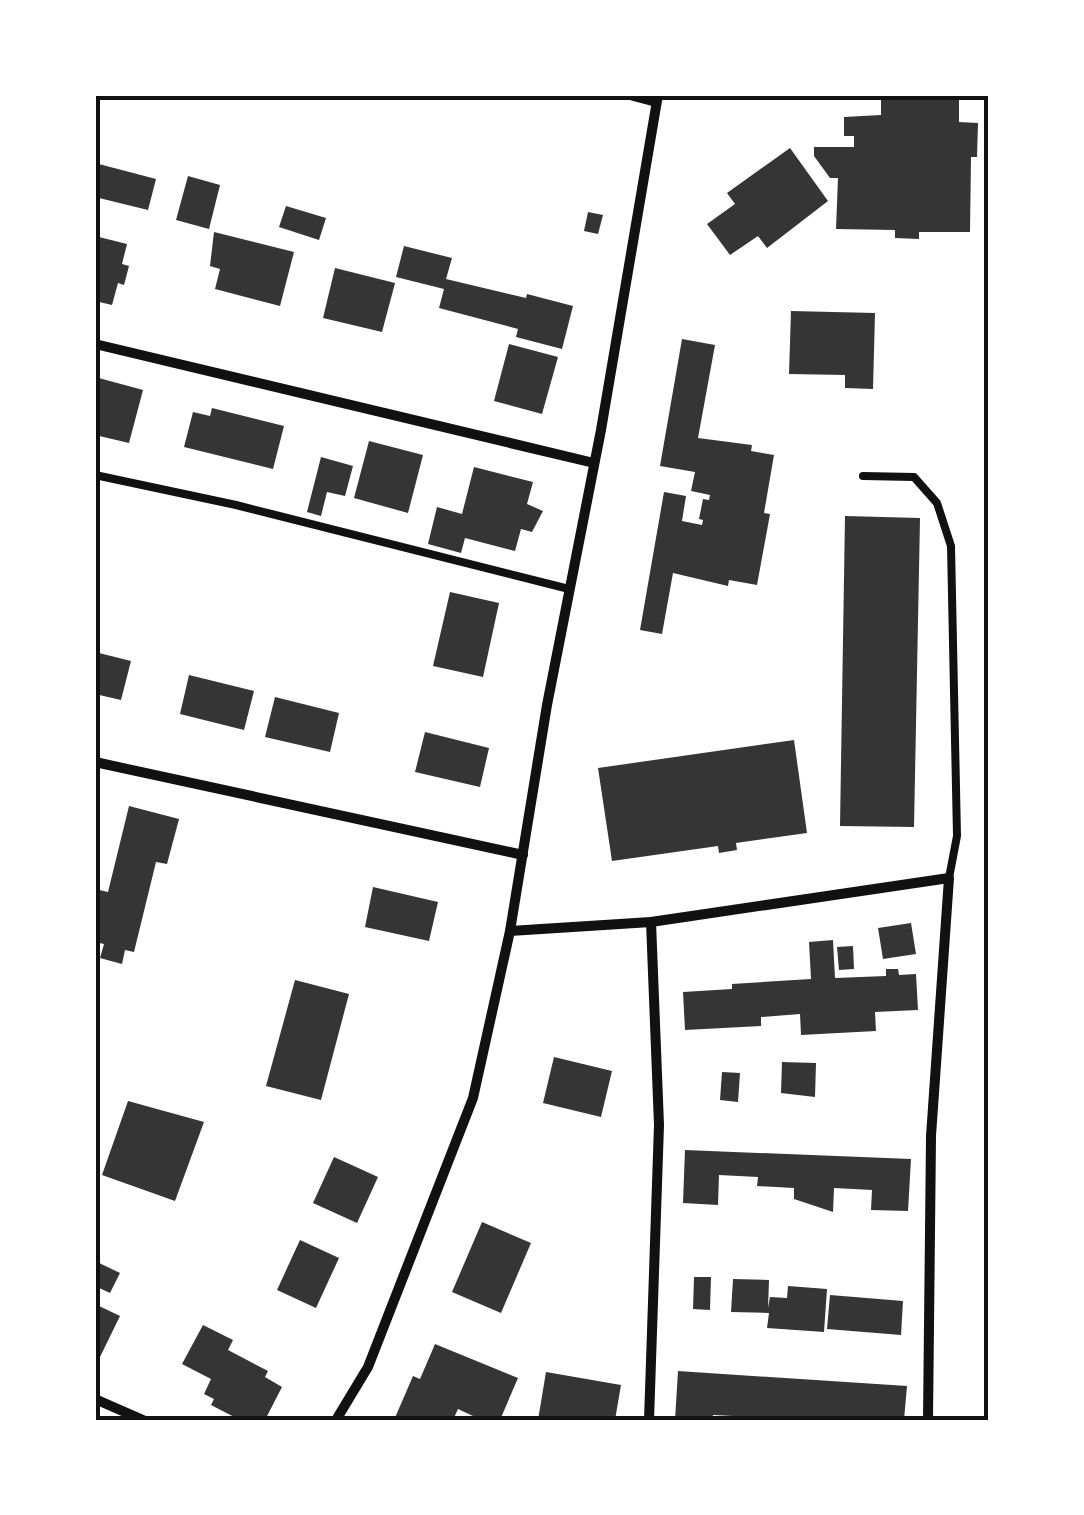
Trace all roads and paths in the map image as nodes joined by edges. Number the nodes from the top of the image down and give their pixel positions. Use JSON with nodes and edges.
{"nodes":[{"id":1,"x":626,"y":95,"type":"edge"},
{"id":2,"x":657,"y":99,"type":"edge"},
{"id":3,"x":95,"y":344,"type":"edge"},
{"id":4,"x":594,"y":462,"type":"junction"},
{"id":5,"x":95,"y":475,"type":"edge"},
{"id":6,"x":863,"y":476,"type":"dead end"},
{"id":7,"x":569,"y":589,"type":"junction"},
{"id":8,"x":95,"y":762,"type":"edge"},
{"id":9,"x":523,"y":854,"type":"junction"},
{"id":10,"x":950,"y":878,"type":"junction"},
{"id":11,"x":650,"y":922,"type":"junction"},
{"id":12,"x":510,"y":930,"type":"junction"},
{"id":13,"x":95,"y":1400,"type":"edge"},
{"id":14,"x":144,"y":1420,"type":"edge"},
{"id":15,"x":336,"y":1420,"type":"edge"},
{"id":16,"x":649,"y":1420,"type":"edge"},
{"id":17,"x":928,"y":1420,"type":"edge"}],
"edges":[{"from":1,"to":2,"type":"lane"},
{"from":2,"to":4,"type":"street"},
{"from":3,"to":4,"type":"street"},
{"from":4,"to":7,"type":"street"},
{"from":5,"to":7,"type":"lane"},
{"from":6,"to":10,"type":"lane"},
{"from":7,"to":9,"type":"street"},
{"from":8,"to":9,"type":"street"},
{"from":9,"to":12,"type":"street"},
{"from":10,"to":11,"type":"street"},
{"from":10,"to":17,"type":"street"},
{"from":11,"to":12,"type":"street"},
{"from":11,"to":16,"type":"street"},
{"from":12,"to":15,"type":"street"},
{"from":13,"to":14,"type":"street"}]}
